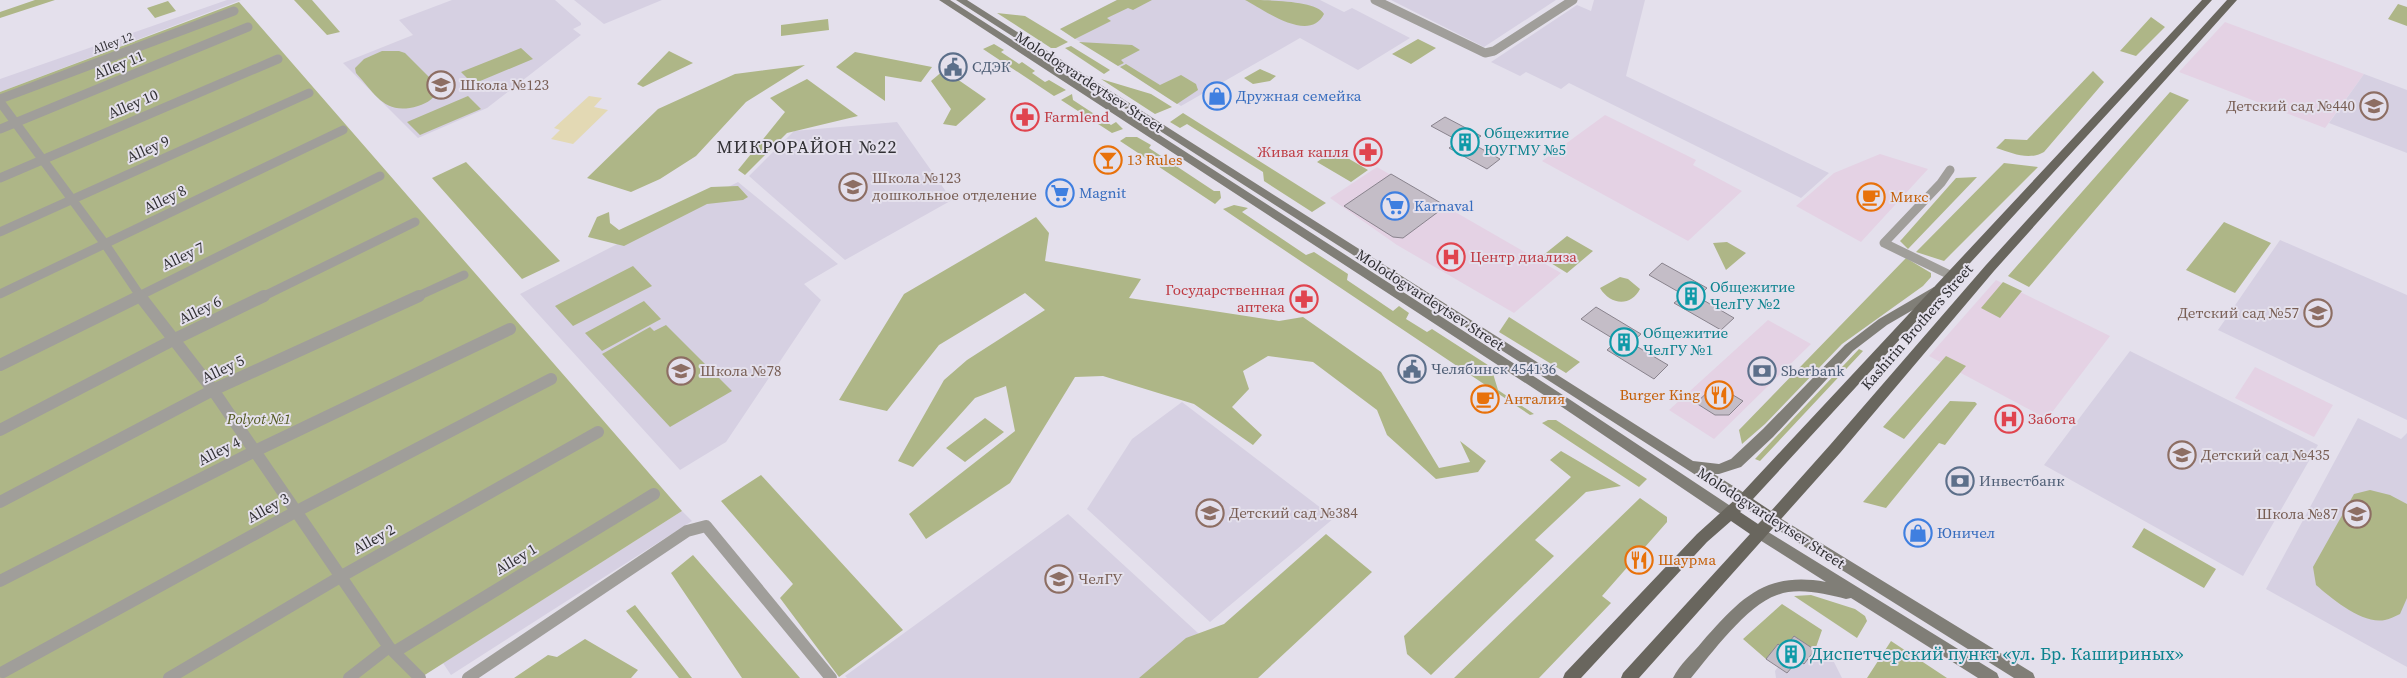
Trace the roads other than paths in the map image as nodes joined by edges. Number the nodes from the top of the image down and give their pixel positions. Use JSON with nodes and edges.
{"nodes":[{"id":1,"x":1375,"y":0,"type":"edge"},
{"id":2,"x":1573,"y":0,"type":"edge"},
{"id":3,"x":2207,"y":0,"type":"edge"},
{"id":4,"x":2232,"y":0,"type":"edge"},
{"id":5,"x":953,"y":1,"type":"edge"},
{"id":6,"x":234,"y":11,"type":"dead end"},
{"id":7,"x":248,"y":26,"type":"dead end"},
{"id":8,"x":278,"y":60,"type":"dead end"},
{"id":9,"x":309,"y":93,"type":"dead end"},
{"id":10,"x":0,"y":100,"type":"edge"},
{"id":11,"x":15,"y":123,"type":"junction"},
{"id":12,"x":0,"y":129,"type":"edge"},
{"id":13,"x":343,"y":130,"type":"dead end"},
{"id":14,"x":40,"y":160,"type":"junction"},
{"id":15,"x":1950,"y":170,"type":"dead end"},
{"id":16,"x":380,"y":176,"type":"dead end"},
{"id":17,"x":0,"y":178,"type":"edge"},
{"id":18,"x":72,"y":200,"type":"junction"},
{"id":19,"x":414,"y":222,"type":"dead end"},
{"id":20,"x":0,"y":232,"type":"edge"},
{"id":21,"x":106,"y":244,"type":"junction"},
{"id":22,"x":464,"y":275,"type":"dead end"},
{"id":23,"x":1952,"y":276,"type":"junction"},
{"id":24,"x":1940,"y":288,"type":"junction"},
{"id":25,"x":0,"y":294,"type":"edge"},
{"id":26,"x":139,"y":294,"type":"junction"},
{"id":27,"x":510,"y":329,"type":"dead end"},
{"id":28,"x":173,"y":340,"type":"junction"},
{"id":29,"x":0,"y":365,"type":"edge"},
{"id":30,"x":551,"y":379,"type":"dead end"},
{"id":31,"x":213,"y":390,"type":"junction"},
{"id":32,"x":0,"y":430,"type":"edge"},
{"id":33,"x":598,"y":432,"type":"dead end"},
{"id":34,"x":255,"y":451,"type":"junction"},
{"id":35,"x":1690,"y":466,"type":"junction"},
{"id":36,"x":654,"y":494,"type":"dead end"},
{"id":37,"x":1744,"y":500,"type":"junction"},
{"id":38,"x":0,"y":502,"type":"edge"},
{"id":39,"x":297,"y":511,"type":"junction"},
{"id":40,"x":1730,"y":513,"type":"junction"},
{"id":41,"x":1772,"y":519,"type":"junction"},
{"id":42,"x":1760,"y":533,"type":"junction"},
{"id":43,"x":340,"y":577,"type":"junction"},
{"id":44,"x":0,"y":581,"type":"edge"},
{"id":45,"x":1860,"y":597,"type":"junction"},
{"id":46,"x":392,"y":649,"type":"junction"},
{"id":47,"x":3,"y":672,"type":"dead end"},
{"id":48,"x":169,"y":678,"type":"edge"},
{"id":49,"x":349,"y":678,"type":"edge"},
{"id":50,"x":420,"y":678,"type":"edge"},
{"id":51,"x":468,"y":678,"type":"edge"},
{"id":52,"x":831,"y":678,"type":"edge"},
{"id":53,"x":1571,"y":678,"type":"edge"},
{"id":54,"x":1629,"y":678,"type":"edge"},
{"id":55,"x":1681,"y":678,"type":"edge"},
{"id":56,"x":1991,"y":678,"type":"edge"},
{"id":57,"x":2027,"y":678,"type":"edge"}],
"edges":[{"from":1,"to":2,"type":"street"},
{"from":3,"to":23,"type":"main road","name":"Kashirin Brothers Street"},
{"from":4,"to":41,"type":"main road","name":"Kashirin Brothers Street"},
{"from":5,"to":35,"type":"main road","name":"Molodogvardeytsev Street"},
{"from":5,"to":40,"type":"main road","name":"Molodogvardeytsev Street"},
{"from":6,"to":10,"type":"street","name":"Alley 12"},
{"from":7,"to":11,"type":"street","name":"Alley 11"},
{"from":8,"to":14,"type":"street","name":"Alley 10"},
{"from":9,"to":18,"type":"street","name":"Alley 9"},
{"from":10,"to":11,"type":"street"},
{"from":11,"to":12,"type":"street","name":"Alley 11"},
{"from":11,"to":14,"type":"street"},
{"from":13,"to":21,"type":"street","name":"Alley 8"},
{"from":14,"to":17,"type":"street","name":"Alley 10"},
{"from":14,"to":18,"type":"street"},
{"from":15,"to":23,"type":"street"},
{"from":16,"to":26,"type":"street","name":"Alley 7"},
{"from":18,"to":20,"type":"street","name":"Alley 9"},
{"from":18,"to":21,"type":"street"},
{"from":19,"to":28,"type":"street","name":"Alley 6"},
{"from":21,"to":25,"type":"street","name":"Alley 8"},
{"from":21,"to":26,"type":"street"},
{"from":22,"to":31,"type":"street","name":"Alley 5"},
{"from":23,"to":24,"type":"main road","name":"Kashirin Brothers Street"},
{"from":24,"to":35,"type":"main road"},
{"from":24,"to":37,"type":"main road","name":"Kashirin Brothers Street"},
{"from":26,"to":28,"type":"street"},
{"from":26,"to":29,"type":"street","name":"Alley 7"},
{"from":27,"to":34,"type":"street","name":"Alley 4"},
{"from":28,"to":31,"type":"street"},
{"from":28,"to":32,"type":"street","name":"Alley 6"},
{"from":30,"to":39,"type":"street","name":"Alley 3"},
{"from":31,"to":34,"type":"street"},
{"from":31,"to":38,"type":"street","name":"Alley 5"},
{"from":33,"to":43,"type":"street","name":"Alley 2"},
{"from":34,"to":39,"type":"street"},
{"from":34,"to":44,"type":"street","name":"Alley 4"},
{"from":35,"to":37,"type":"main road","name":"Molodogvardeytsev Street"},
{"from":36,"to":46,"type":"street","name":"Alley 1"},
{"from":37,"to":40,"type":"main road","name":"Kashirin Brothers Street"},
{"from":37,"to":41,"type":"main road","name":"Molodogvardeytsev Street"},
{"from":39,"to":43,"type":"street"},
{"from":39,"to":47,"type":"street","name":"Alley 3"},
{"from":40,"to":42,"type":"main road","name":"Molodogvardeytsev Street"},
{"from":40,"to":53,"type":"main road"},
{"from":41,"to":42,"type":"main road","name":"Kashirin Brothers Street"},
{"from":41,"to":57,"type":"main road","name":"Molodogvardeytsev Street"},
{"from":42,"to":45,"type":"main road","name":"Molodogvardeytsev Street"},
{"from":42,"to":54,"type":"main road","name":"Kashirin Brothers Street"},
{"from":43,"to":46,"type":"street"},
{"from":43,"to":48,"type":"street","name":"Alley 2"},
{"from":45,"to":55,"type":"main road"},
{"from":45,"to":56,"type":"main road","name":"Molodogvardeytsev Street"},
{"from":46,"to":49,"type":"street","name":"Alley 1"},
{"from":46,"to":50,"type":"street"},
{"from":51,"to":52,"type":"street"}]}
